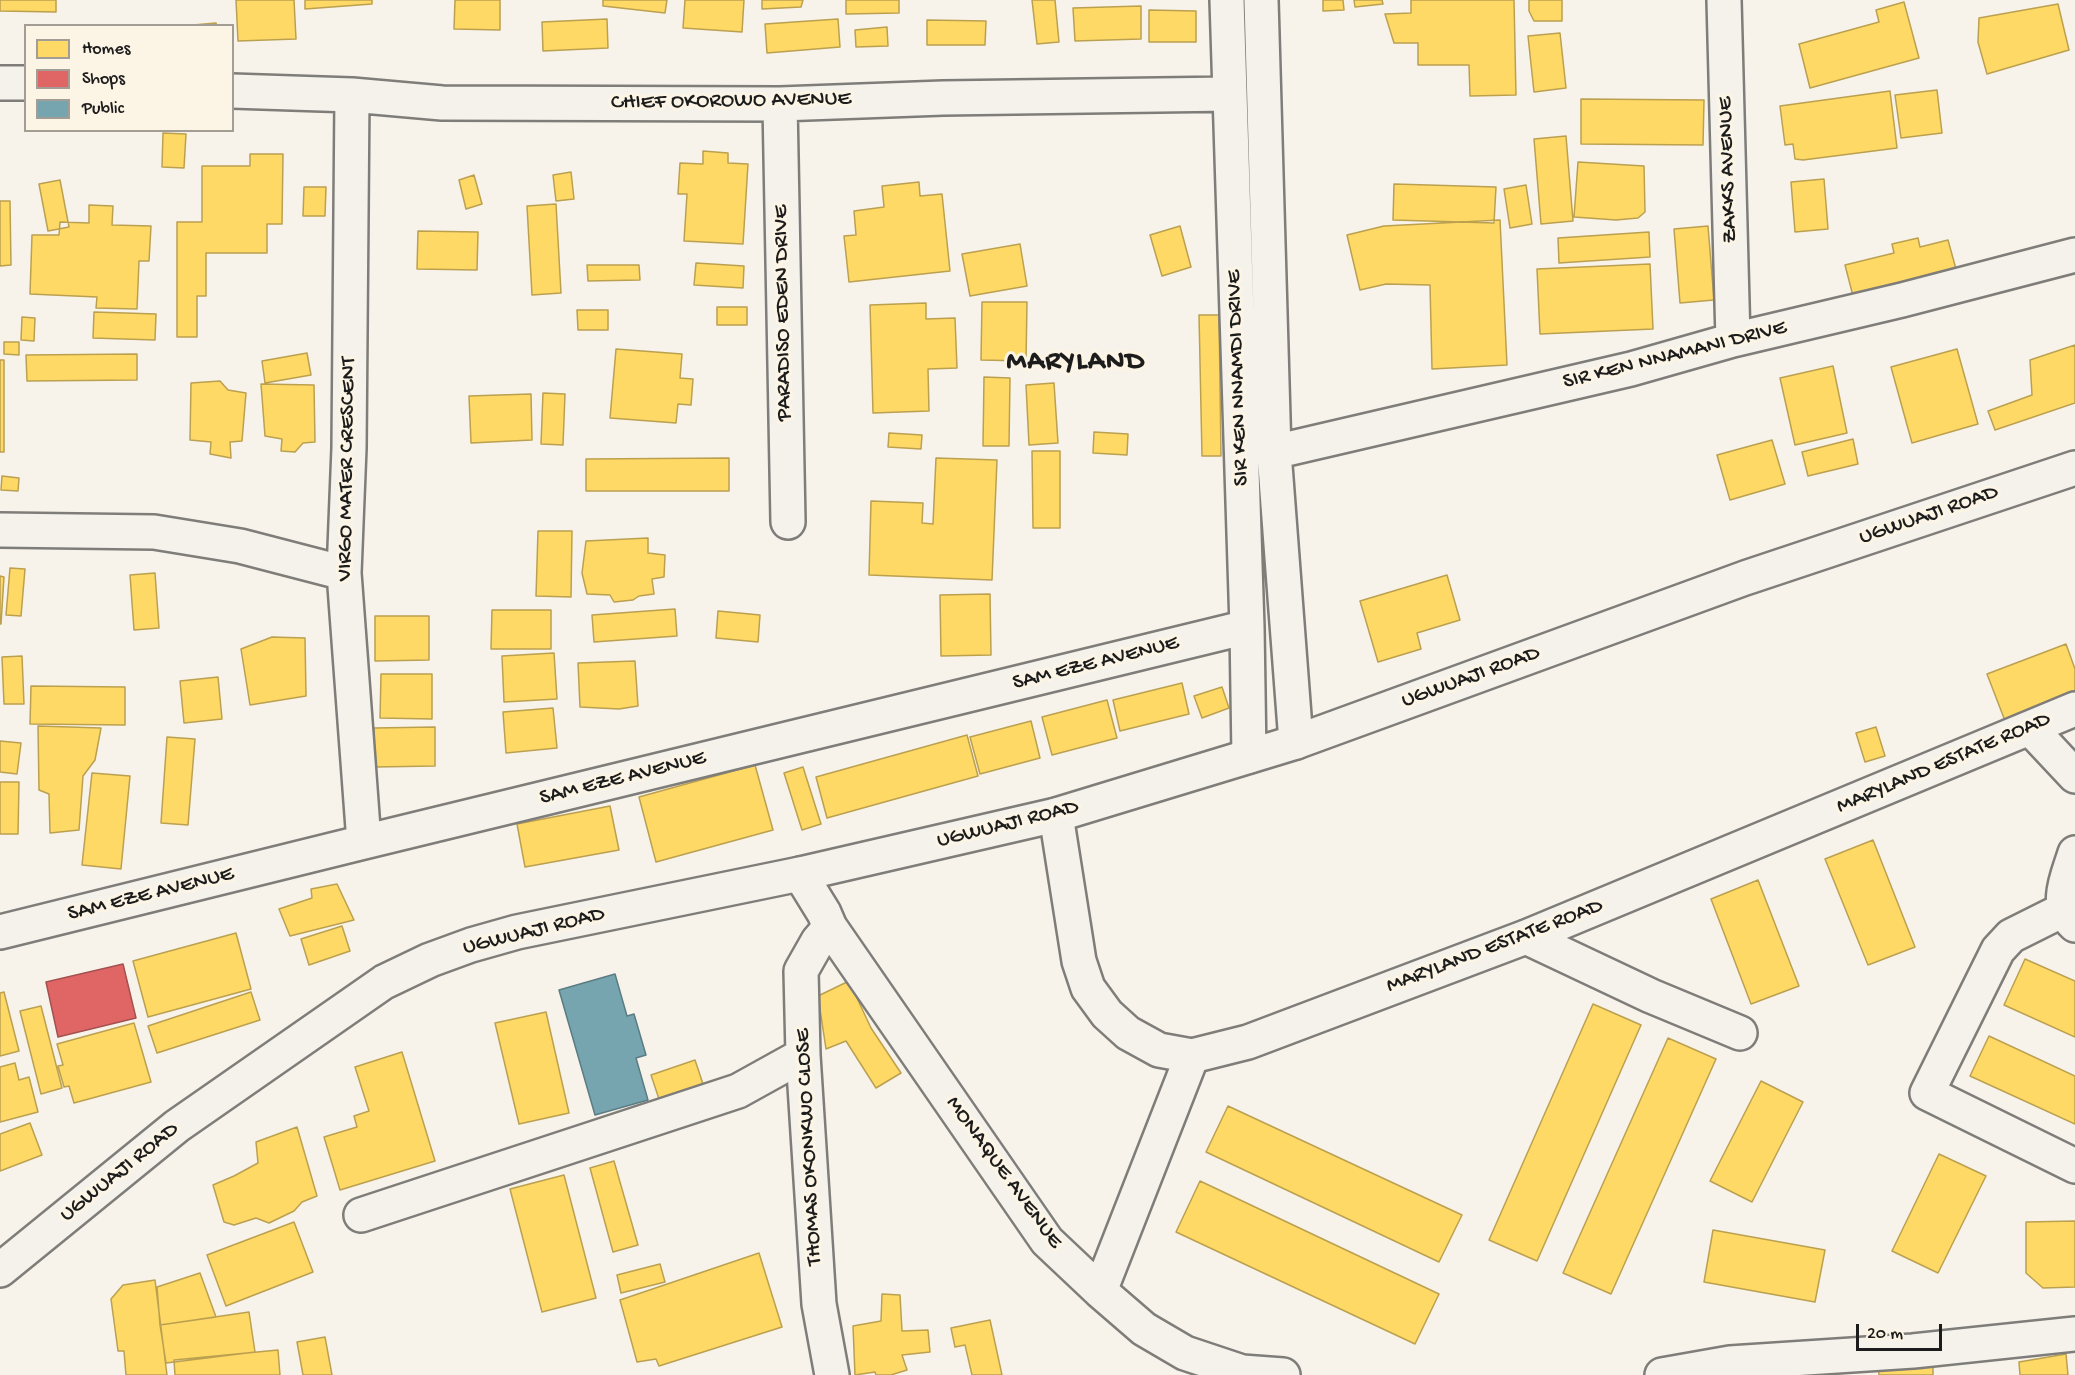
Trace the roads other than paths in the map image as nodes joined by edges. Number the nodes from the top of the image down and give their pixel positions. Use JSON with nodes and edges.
{"nodes":[{"id":1,"x":1227,"y":0,"type":"edge"},
{"id":2,"x":1261,"y":0,"type":"edge"},
{"id":3,"x":1724,"y":0,"type":"edge"},
{"id":4,"x":0,"y":83,"type":"edge"},
{"id":5,"x":24,"y":83,"type":"edge"},
{"id":6,"x":234,"y":91,"type":"edge"},
{"id":7,"x":1230,"y":94,"type":"junction"},
{"id":8,"x":352,"y":95,"type":"junction"},
{"id":9,"x":780,"y":104,"type":"junction"},
{"id":10,"x":2075,"y":255,"type":"edge"},
{"id":11,"x":1733,"y":340,"type":"junction"},
{"id":12,"x":1274,"y":452,"type":"junction"},
{"id":13,"x":2075,"y":468,"type":"edge"},
{"id":14,"x":788,"y":522,"type":"dead end"},
{"id":15,"x":0,"y":530,"type":"edge"},
{"id":16,"x":344,"y":573,"type":"junction"},
{"id":17,"x":1247,"y":627,"type":"junction"},
{"id":18,"x":2075,"y":709,"type":"edge"},
{"id":19,"x":2030,"y":728,"type":"junction"},
{"id":20,"x":1296,"y":742,"type":"junction"},
{"id":21,"x":1249,"y":756,"type":"junction"},
{"id":22,"x":2075,"y":776,"type":"edge"},
{"id":23,"x":1056,"y":815,"type":"junction"},
{"id":24,"x":364,"y":842,"type":"junction"},
{"id":25,"x":2075,"y":853,"type":"edge"},
{"id":26,"x":800,"y":874,"type":"junction"},
{"id":27,"x":2070,"y":917,"type":"edge"},
{"id":28,"x":830,"y":927,"type":"junction"},
{"id":29,"x":0,"y":932,"type":"edge"},
{"id":30,"x":1526,"y":937,"type":"junction"},
{"id":31,"x":1740,"y":1033,"type":"dead end"},
{"id":32,"x":803,"y":1055,"type":"junction"},
{"id":33,"x":1192,"y":1056,"type":"junction"},
{"id":34,"x":2075,"y":1166,"type":"edge"},
{"id":35,"x":361,"y":1215,"type":"dead end"},
{"id":36,"x":0,"y":1270,"type":"edge"},
{"id":37,"x":1100,"y":1291,"type":"junction"},
{"id":38,"x":2075,"y":1334,"type":"edge"},
{"id":39,"x":1242,"y":1374,"type":"edge"},
{"id":40,"x":832,"y":1375,"type":"edge"},
{"id":41,"x":1283,"y":1375,"type":"edge"},
{"id":42,"x":1662,"y":1375,"type":"edge"}],
"edges":[{"from":1,"to":7,"type":"street","name":"SIR KEN NNAMDI DRIVE"},
{"from":2,"to":12,"type":"street","name":"SIR KEN NNAMDI DRIVE"},
{"from":3,"to":11,"type":"street","name":"ZAKKS AVENUE"},
{"from":4,"to":5,"type":"street"},
{"from":6,"to":8,"type":"street","name":"CHIEF OKOROWO AVENUE"},
{"from":7,"to":9,"type":"street","name":"CHIEF OKOROWO AVENUE"},
{"from":7,"to":17,"type":"street","name":"SIR KEN NNAMDI DRIVE"},
{"from":8,"to":9,"type":"street","name":"CHIEF OKOROWO AVENUE"},
{"from":8,"to":16,"type":"street","name":"VIRGO MATER CRESCENT"},
{"from":9,"to":14,"type":"street","name":"PARADISO EDEN DRIVE"},
{"from":10,"to":11,"type":"street","name":"SIR KEN NNAMANI DRIVE"},
{"from":11,"to":12,"type":"street","name":"SIR KEN NNAMANI DRIVE"},
{"from":12,"to":20,"type":"street","name":"SIR KEN NNAMDI DRIVE"},
{"from":13,"to":20,"type":"street","name":"UGWUAJI ROAD"},
{"from":15,"to":16,"type":"street"},
{"from":16,"to":24,"type":"street","name":"VIRGO MATER CRESCENT"},
{"from":17,"to":21,"type":"street","name":"SIR KEN NNAMDI DRIVE"},
{"from":17,"to":24,"type":"street","name":"SAM EZE AVENUE"},
{"from":18,"to":19,"type":"street","name":"MARYLAND ESTATE ROAD"},
{"from":19,"to":22,"type":"street"},
{"from":19,"to":30,"type":"street","name":"MARYLAND ESTATE ROAD"},
{"from":20,"to":21,"type":"street","name":"UGWUAJI ROAD"},
{"from":21,"to":23,"type":"street","name":"UGWUAJI ROAD"},
{"from":23,"to":26,"type":"street","name":"UGWUAJI ROAD"},
{"from":23,"to":33,"type":"street","name":"MARYLAND ESTATE ROAD"},
{"from":24,"to":29,"type":"street","name":"SAM EZE AVENUE"},
{"from":25,"to":27,"type":"street"},
{"from":26,"to":28,"type":"street","name":"MONAQUE AVENUE"},
{"from":26,"to":36,"type":"street","name":"UGWUAJI ROAD"},
{"from":27,"to":34,"type":"street"},
{"from":28,"to":32,"type":"street","name":"THOMAS OKONKWO CLOSE"},
{"from":28,"to":37,"type":"street","name":"MONAQUE AVENUE"},
{"from":30,"to":31,"type":"street"},
{"from":30,"to":33,"type":"street","name":"MARYLAND ESTATE ROAD"},
{"from":32,"to":35,"type":"street"},
{"from":32,"to":40,"type":"street","name":"THOMAS OKONKWO CLOSE"},
{"from":33,"to":37,"type":"street"},
{"from":37,"to":39,"type":"street","name":"MONAQUE AVENUE"},
{"from":38,"to":42,"type":"street"},
{"from":39,"to":41,"type":"street","name":"MONAQUE AVENUE"}]}
